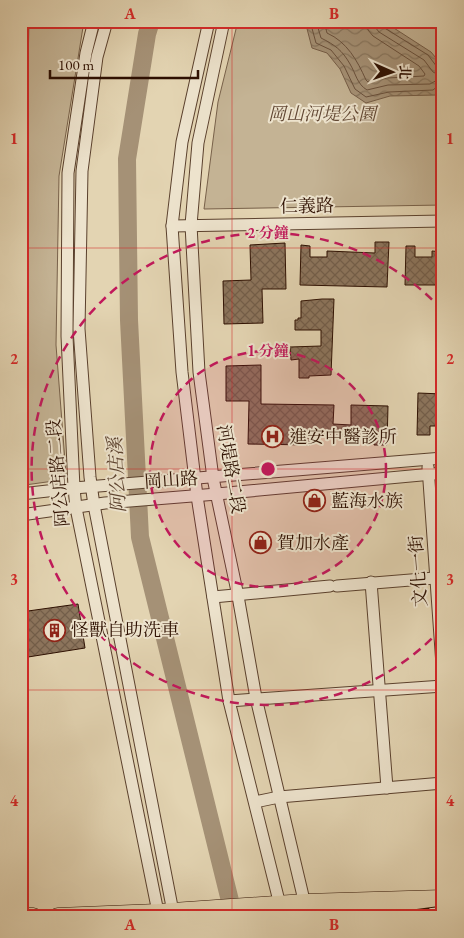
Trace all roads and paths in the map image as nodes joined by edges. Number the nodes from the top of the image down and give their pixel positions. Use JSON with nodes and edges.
{"nodes":[{"id":1,"x":94,"y":21,"type":"edge"},
{"id":2,"x":107,"y":21,"type":"edge"},
{"id":3,"x":209,"y":21,"type":"edge"},
{"id":4,"x":224,"y":21,"type":"edge"},
{"id":5,"x":443,"y":221,"type":"edge"},
{"id":6,"x":191,"y":225,"type":"junction"},
{"id":7,"x":172,"y":226,"type":"junction"},
{"id":8,"x":443,"y":458,"type":"edge"},
{"id":9,"x":428,"y":460,"type":"junction"},
{"id":10,"x":443,"y":473,"type":"edge"},
{"id":11,"x":429,"y":474,"type":"junction"},
{"id":12,"x":195,"y":478,"type":"junction"},
{"id":13,"x":213,"y":478,"type":"junction"},
{"id":14,"x":91,"y":487,"type":"junction"},
{"id":15,"x":74,"y":488,"type":"junction"},
{"id":16,"x":21,"y":494,"type":"edge"},
{"id":17,"x":217,"y":494,"type":"junction"},
{"id":18,"x":197,"y":496,"type":"junction"},
{"id":19,"x":100,"y":504,"type":"junction"},
{"id":20,"x":76,"y":508,"type":"junction"},
{"id":21,"x":21,"y":515,"type":"edge"},
{"id":22,"x":435,"y":578,"type":"junction"},
{"id":23,"x":372,"y":582,"type":"junction"},
{"id":24,"x":238,"y":596,"type":"junction"},
{"id":25,"x":213,"y":597,"type":"junction"},
{"id":26,"x":443,"y":679,"type":"edge"},
{"id":27,"x":443,"y":686,"type":"edge"},
{"id":28,"x":379,"y":690,"type":"junction"},
{"id":29,"x":256,"y":698,"type":"junction"},
{"id":30,"x":229,"y":701,"type":"junction"},
{"id":31,"x":443,"y":783,"type":"edge"},
{"id":32,"x":387,"y":788,"type":"junction"},
{"id":33,"x":279,"y":797,"type":"junction"},
{"id":34,"x":255,"y":802,"type":"junction"},
{"id":35,"x":443,"y":899,"type":"edge"},
{"id":36,"x":276,"y":909,"type":"edge"},
{"id":37,"x":306,"y":910,"type":"edge"},
{"id":38,"x":169,"y":914,"type":"edge"},
{"id":39,"x":443,"y":914,"type":"edge"},
{"id":40,"x":21,"y":916,"type":"edge"},
{"id":41,"x":33,"y":917,"type":"edge"},
{"id":42,"x":58,"y":917,"type":"edge"},
{"id":43,"x":406,"y":917,"type":"edge"}],
"edges":[{"from":1,"to":15,"type":"street","name":"阿公店路二段"},
{"from":2,"to":14,"type":"street","name":"阿公店路二段"},
{"from":3,"to":7,"type":"street","name":"河堤路二段"},
{"from":4,"to":6,"type":"street","name":"河堤路二段"},
{"from":5,"to":6,"type":"street","name":"仁義路"},
{"from":6,"to":7,"type":"street","name":"仁義路"},
{"from":6,"to":13,"type":"street","name":"河堤路二段"},
{"from":7,"to":12,"type":"street","name":"河堤路二段"},
{"from":8,"to":9,"type":"street","name":"岡山路"},
{"from":9,"to":11,"type":"street","name":"文化一街"},
{"from":9,"to":13,"type":"street","name":"岡山路"},
{"from":10,"to":11,"type":"street","name":"岡山路"},
{"from":11,"to":17,"type":"street","name":"岡山路"},
{"from":11,"to":22,"type":"street","name":"文化一街"},
{"from":12,"to":13,"type":"street","name":"岡山路"},
{"from":12,"to":14,"type":"street","name":"岡山路"},
{"from":12,"to":18,"type":"street","name":"河堤路二段"},
{"from":13,"to":17,"type":"street","name":"河堤路二段"},
{"from":14,"to":15,"type":"street","name":"岡山路"},
{"from":14,"to":19,"type":"street","name":"阿公店路二段"},
{"from":15,"to":16,"type":"street","name":"岡山路"},
{"from":15,"to":20,"type":"street","name":"阿公店路二段"},
{"from":17,"to":18,"type":"street","name":"岡山路"},
{"from":17,"to":24,"type":"street","name":"河堤路二段"},
{"from":18,"to":19,"type":"street","name":"岡山路"},
{"from":18,"to":25,"type":"street","name":"河堤路二段"},
{"from":19,"to":20,"type":"street","name":"岡山路"},
{"from":19,"to":38,"type":"street","name":"阿公店路二段"},
{"from":20,"to":21,"type":"street","name":"岡山路"},
{"from":20,"to":38,"type":"street","name":"阿公店路二段"},
{"from":22,"to":23,"type":"street"},
{"from":22,"to":26,"type":"street","name":"文化一街"},
{"from":23,"to":24,"type":"street"},
{"from":23,"to":28,"type":"street"},
{"from":24,"to":25,"type":"street"},
{"from":24,"to":29,"type":"street","name":"河堤路二段"},
{"from":25,"to":30,"type":"street","name":"河堤路二段"},
{"from":27,"to":28,"type":"street"},
{"from":28,"to":29,"type":"street"},
{"from":28,"to":32,"type":"street"},
{"from":29,"to":30,"type":"street"},
{"from":29,"to":33,"type":"street","name":"河堤路二段"},
{"from":30,"to":34,"type":"street","name":"河堤路二段"},
{"from":31,"to":32,"type":"street"},
{"from":32,"to":33,"type":"street"},
{"from":33,"to":34,"type":"street"},
{"from":33,"to":37,"type":"street","name":"河堤路二段"},
{"from":34,"to":36,"type":"street","name":"河堤路二段"},
{"from":35,"to":37,"type":"main road"},
{"from":36,"to":37,"type":"main road"},
{"from":36,"to":38,"type":"main road"},
{"from":38,"to":42,"type":"main road"},
{"from":39,"to":43,"type":"main road"},
{"from":40,"to":41,"type":"main road"}]}
